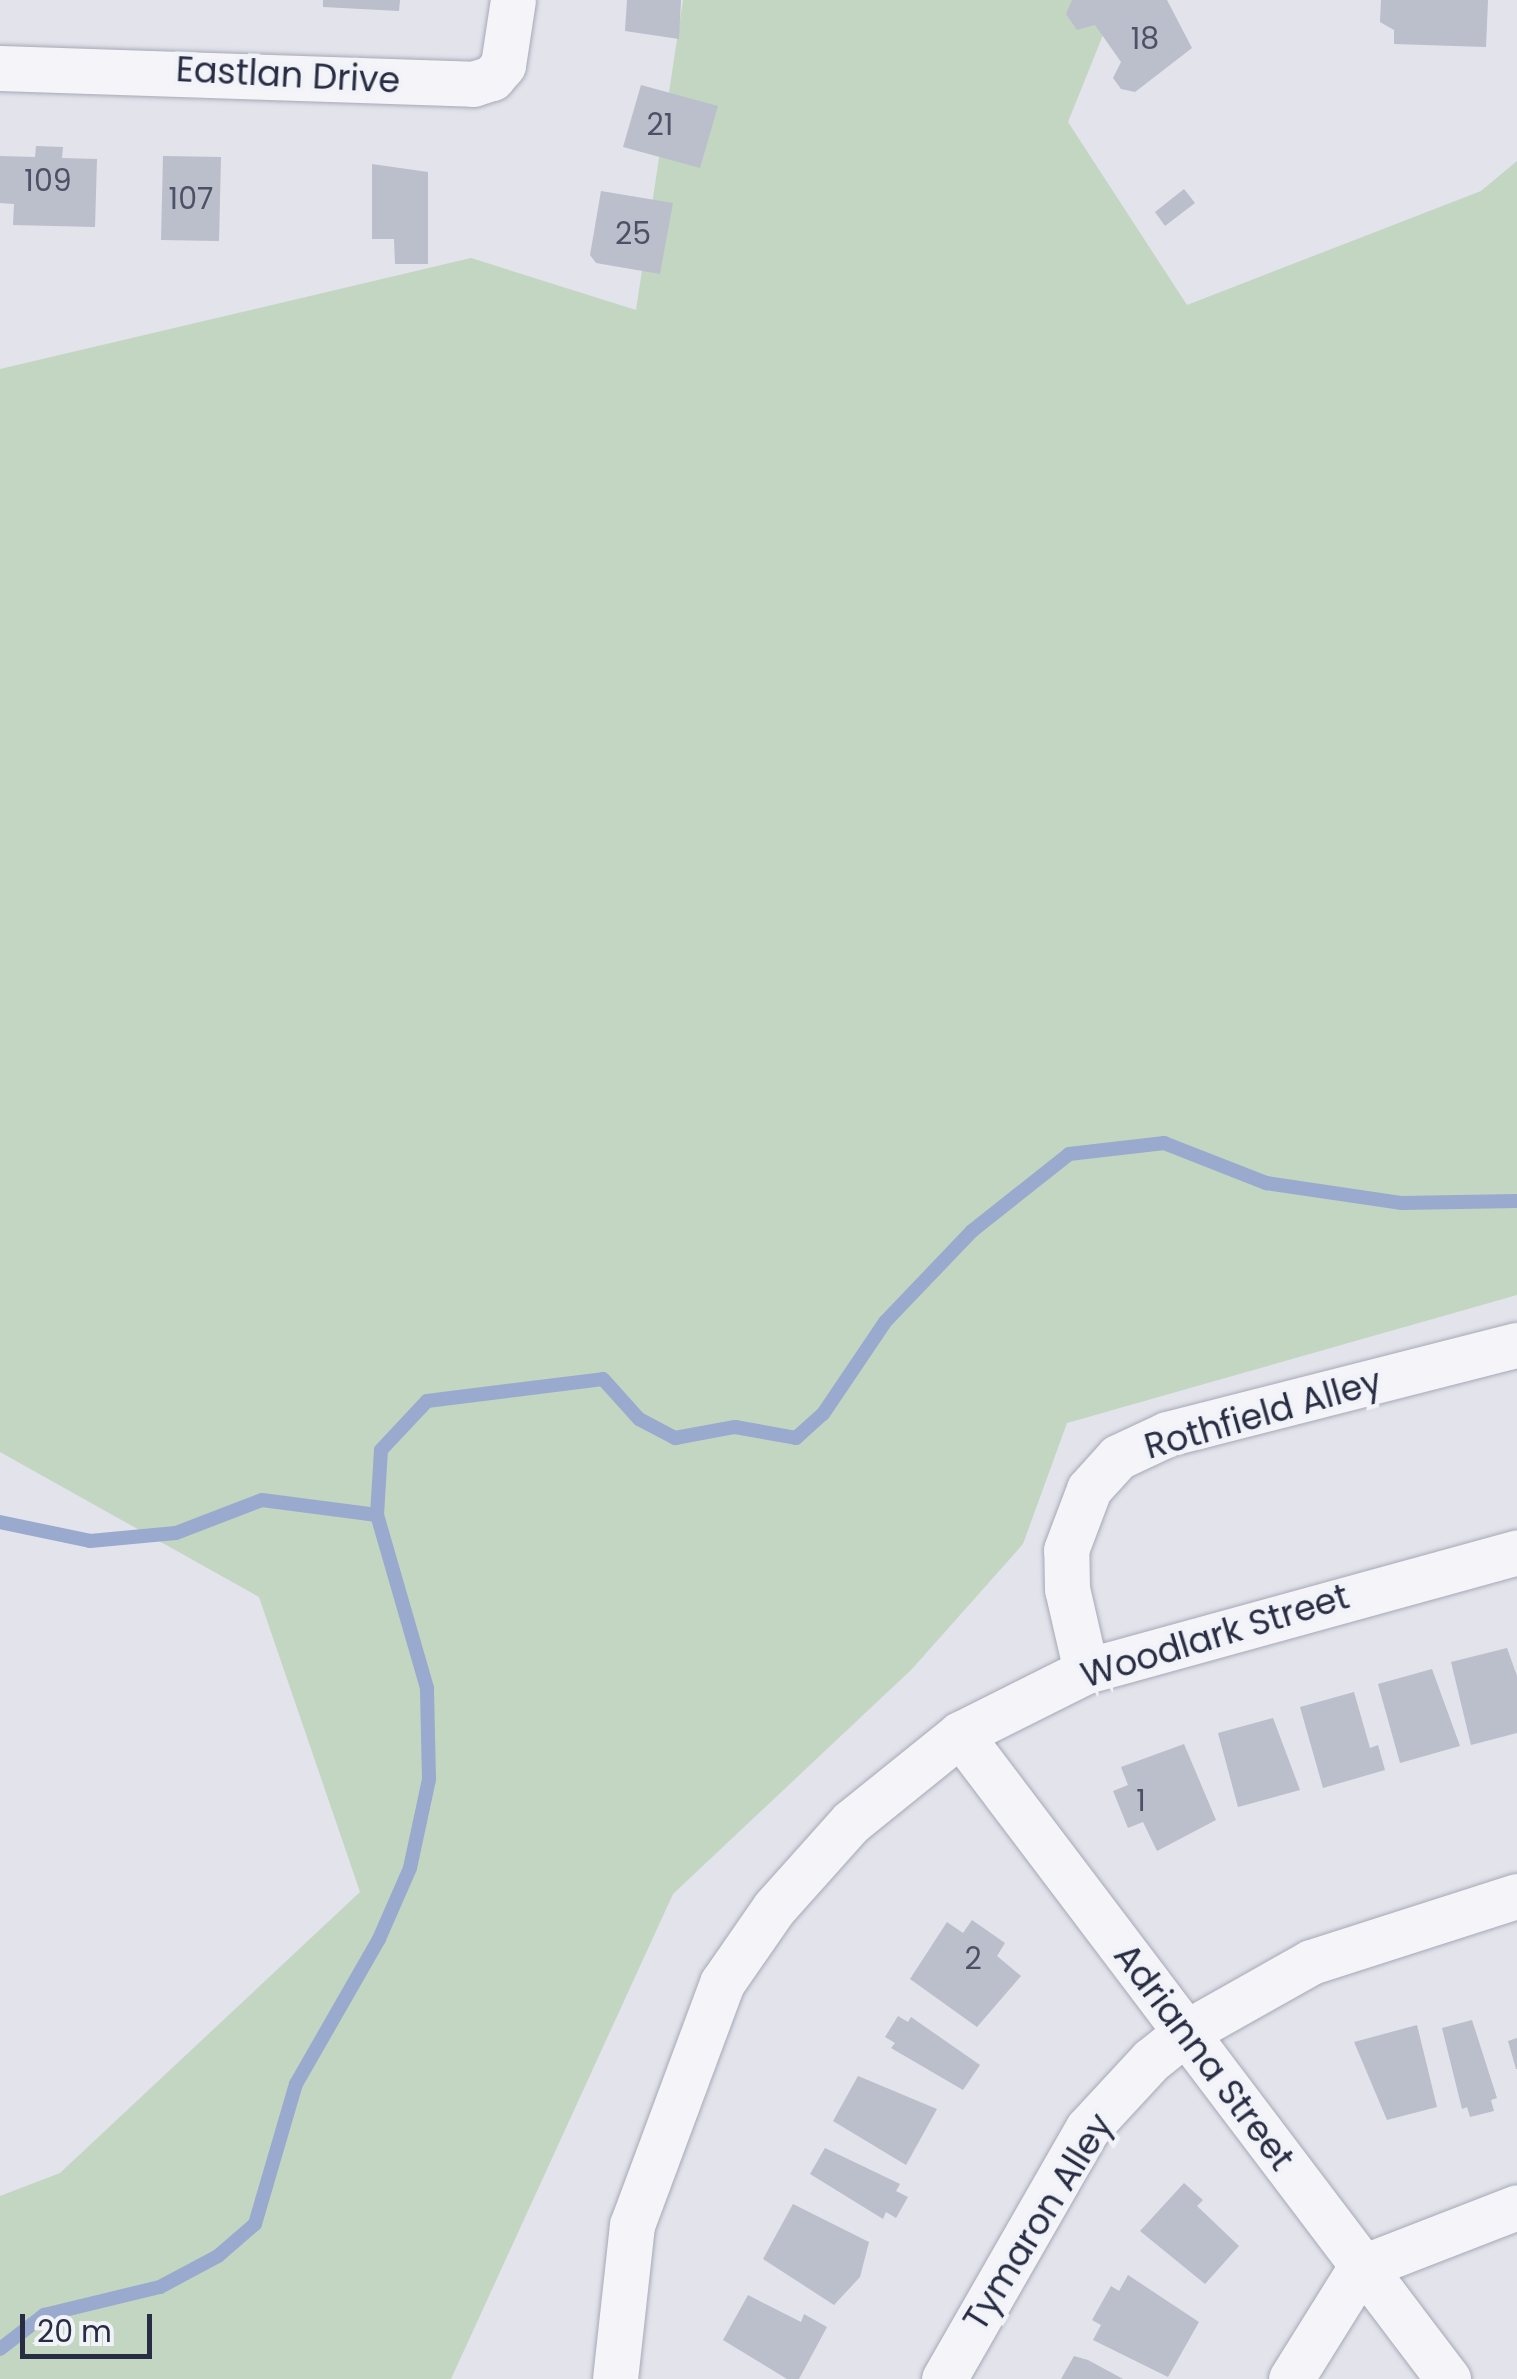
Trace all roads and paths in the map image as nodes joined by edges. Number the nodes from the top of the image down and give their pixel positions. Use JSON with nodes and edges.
{"nodes":[{"id":1,"x":514,"y":0,"type":"edge"},
{"id":2,"x":0,"y":68,"type":"edge"},
{"id":3,"x":1517,"y":1345,"type":"edge"},
{"id":4,"x":1517,"y":1552,"type":"edge"},
{"id":5,"x":1086,"y":1671,"type":"junction"},
{"id":6,"x":960,"y":1734,"type":"junction"},
{"id":7,"x":1517,"y":1896,"type":"edge"},
{"id":8,"x":1185,"y":2033,"type":"junction"},
{"id":9,"x":1517,"y":2207,"type":"edge"},
{"id":10,"x":1360,"y":2268,"type":"junction"},
{"id":11,"x":615,"y":2379,"type":"edge"},
{"id":12,"x":944,"y":2379,"type":"edge"},
{"id":13,"x":1292,"y":2379,"type":"edge"},
{"id":14,"x":1448,"y":2379,"type":"edge"}],
"edges":[{"from":1,"to":2,"type":"street","name":"Eastlan Drive"},
{"from":3,"to":5,"type":"street","name":"Rothfield Alley"},
{"from":4,"to":5,"type":"street","name":"Woodlark Street"},
{"from":5,"to":6,"type":"street","name":"Woodlark Street"},
{"from":6,"to":8,"type":"street","name":"Adrianna Street"},
{"from":6,"to":11,"type":"street","name":"Woodlark Street"},
{"from":7,"to":8,"type":"street","name":"Tymaron Alley"},
{"from":8,"to":10,"type":"street","name":"Adrianna Street"},
{"from":8,"to":12,"type":"street","name":"Tymaron Alley"},
{"from":9,"to":10,"type":"street"},
{"from":10,"to":13,"type":"street"},
{"from":10,"to":14,"type":"street","name":"Adrianna Street"}]}
